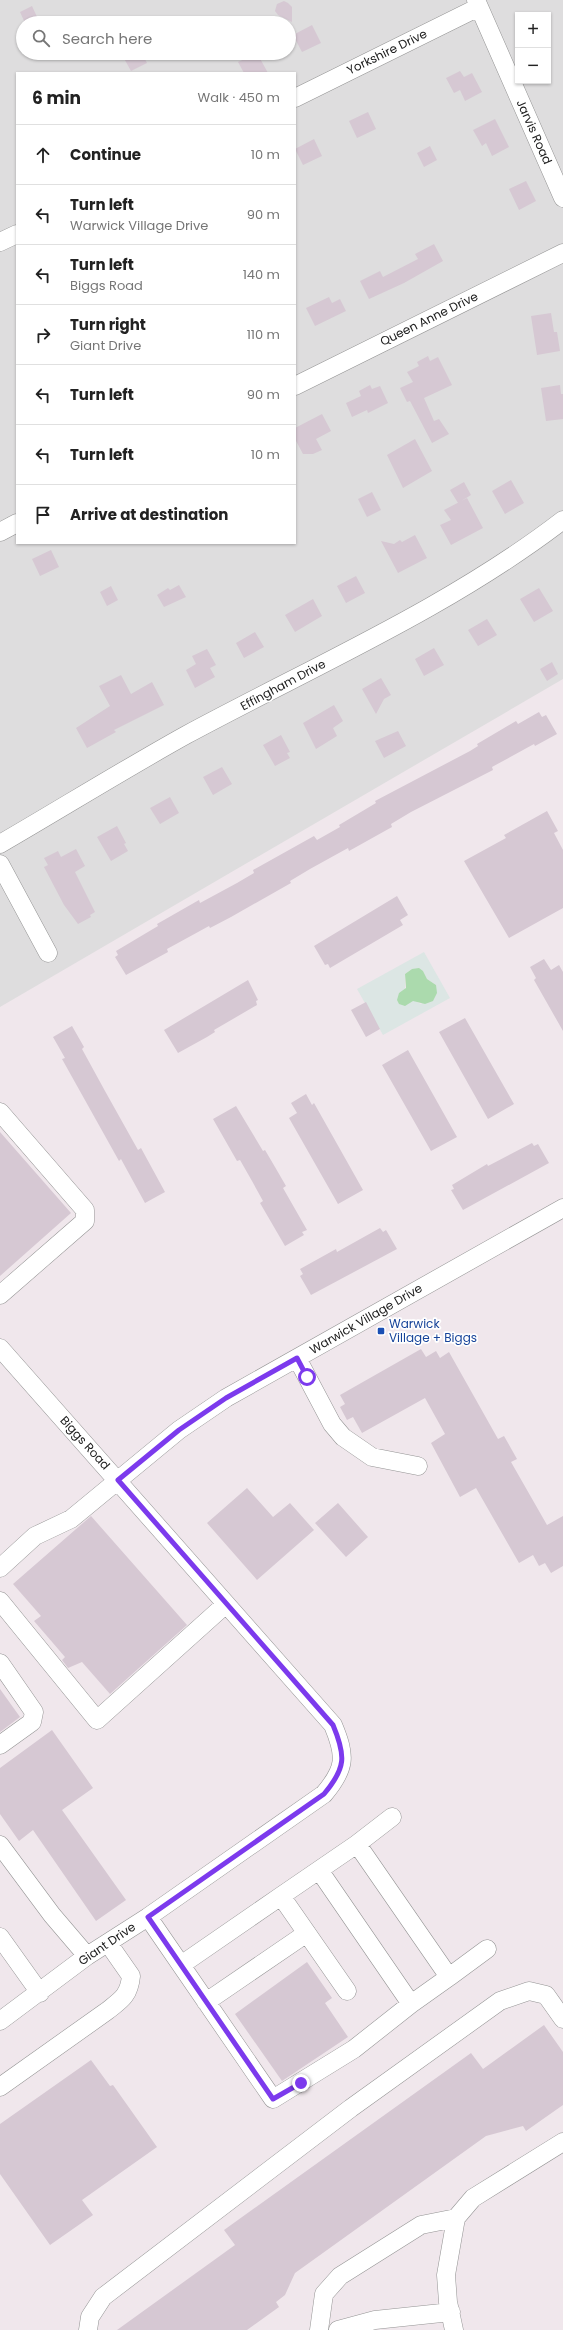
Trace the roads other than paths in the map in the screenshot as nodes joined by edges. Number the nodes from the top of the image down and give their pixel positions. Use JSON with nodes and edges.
{"nodes":[{"id":1,"x":478,"y":4,"type":"edge"},
{"id":2,"x":296,"y":97,"type":"edge"},
{"id":3,"x":563,"y":198,"type":"edge"},
{"id":4,"x":16,"y":234,"type":"edge"},
{"id":5,"x":0,"y":242,"type":"edge"},
{"id":6,"x":563,"y":253,"type":"edge"},
{"id":7,"x":296,"y":386,"type":"edge"},
{"id":8,"x":563,"y":520,"type":"edge"},
{"id":9,"x":16,"y":524,"type":"edge"},
{"id":10,"x":0,"y":532,"type":"edge"},
{"id":11,"x":0,"y":844,"type":"edge"},
{"id":12,"x":0,"y":864,"type":"edge"},
{"id":13,"x":48,"y":953,"type":"dead end"},
{"id":14,"x":0,"y":1112,"type":"edge"},
{"id":15,"x":563,"y":1208,"type":"edge"},
{"id":16,"x":0,"y":1295,"type":"edge"},
{"id":17,"x":0,"y":1348,"type":"edge"},
{"id":18,"x":297,"y":1358,"type":"junction"},
{"id":19,"x":418,"y":1466,"type":"dead end"},
{"id":20,"x":118,"y":1480,"type":"junction"},
{"id":21,"x":0,"y":1568,"type":"edge"},
{"id":22,"x":0,"y":1600,"type":"edge"},
{"id":23,"x":226,"y":1604,"type":"junction"},
{"id":24,"x":0,"y":1663,"type":"edge"},
{"id":25,"x":0,"y":1745,"type":"edge"},
{"id":26,"x":342,"y":1763,"type":"joint"},
{"id":27,"x":392,"y":1817,"type":"dead end"},
{"id":28,"x":357,"y":1844,"type":"junction"},
{"id":29,"x":0,"y":1845,"type":"edge"},
{"id":30,"x":319,"y":1870,"type":"junction"},
{"id":31,"x":281,"y":1896,"type":"junction"},
{"id":32,"x":148,"y":1917,"type":"junction"},
{"id":33,"x":307,"y":1933,"type":"junction"},
{"id":34,"x":0,"y":1937,"type":"edge"},
{"id":35,"x":108,"y":1942,"type":"junction"},
{"id":36,"x":487,"y":1949,"type":"dead end"},
{"id":37,"x":87,"y":1956,"type":"junction"},
{"id":38,"x":181,"y":1965,"type":"junction"},
{"id":39,"x":449,"y":1977,"type":"junction"},
{"id":40,"x":347,"y":1991,"type":"dead end"},
{"id":41,"x":40,"y":1993,"type":"junction"},
{"id":42,"x":206,"y":2002,"type":"junction"},
{"id":43,"x":410,"y":2004,"type":"junction"},
{"id":44,"x":563,"y":2019,"type":"edge"},
{"id":45,"x":0,"y":2021,"type":"edge"},
{"id":46,"x":0,"y":2087,"type":"edge"},
{"id":47,"x":563,"y":2142,"type":"edge"},
{"id":48,"x":456,"y":2218,"type":"junction"},
{"id":49,"x":451,"y":2312,"type":"junction"},
{"id":50,"x":88,"y":2330,"type":"edge"},
{"id":51,"x":319,"y":2330,"type":"edge"},
{"id":52,"x":338,"y":2330,"type":"edge"},
{"id":53,"x":454,"y":2330,"type":"edge"}],
"edges":[{"from":1,"to":2,"type":"street","name":"Yorkshire Drive"},
{"from":1,"to":3,"type":"street","name":"Jarvis Road"},
{"from":4,"to":5,"type":"street"},
{"from":6,"to":7,"type":"street","name":"Queen Anne Drive"},
{"from":8,"to":11,"type":"street","name":"Effingham Drive"},
{"from":9,"to":10,"type":"street"},
{"from":12,"to":13,"type":"street"},
{"from":14,"to":16,"type":"street"},
{"from":15,"to":18,"type":"street","name":"Warwick Village Drive"},
{"from":17,"to":20,"type":"street","name":"Biggs Road"},
{"from":18,"to":19,"type":"street"},
{"from":18,"to":20,"type":"street","name":"Warwick Village Drive"},
{"from":20,"to":21,"type":"street","name":"Warwick Village Drive"},
{"from":20,"to":23,"type":"street","name":"Biggs Road"},
{"from":22,"to":23,"type":"street"},
{"from":23,"to":26,"type":"street","name":"Biggs Road"},
{"from":24,"to":25,"type":"street"},
{"from":26,"to":32,"type":"street","name":"Giant Drive"},
{"from":27,"to":28,"type":"street"},
{"from":28,"to":30,"type":"street"},
{"from":28,"to":39,"type":"street"},
{"from":29,"to":37,"type":"street"},
{"from":30,"to":31,"type":"street"},
{"from":30,"to":43,"type":"street"},
{"from":31,"to":33,"type":"street"},
{"from":31,"to":38,"type":"street"},
{"from":32,"to":35,"type":"street","name":"Giant Drive"},
{"from":32,"to":38,"type":"street"},
{"from":33,"to":40,"type":"street"},
{"from":33,"to":42,"type":"street"},
{"from":34,"to":41,"type":"street"},
{"from":35,"to":37,"type":"street","name":"Giant Drive"},
{"from":35,"to":46,"type":"street"},
{"from":36,"to":39,"type":"street"},
{"from":37,"to":41,"type":"street","name":"Giant Drive"},
{"from":38,"to":42,"type":"street"},
{"from":39,"to":43,"type":"street"},
{"from":41,"to":45,"type":"street","name":"Giant Drive"},
{"from":42,"to":43,"type":"street"},
{"from":44,"to":50,"type":"street"},
{"from":47,"to":48,"type":"street"},
{"from":48,"to":49,"type":"street"},
{"from":48,"to":51,"type":"street"},
{"from":49,"to":52,"type":"street"},
{"from":49,"to":53,"type":"street"}]}
